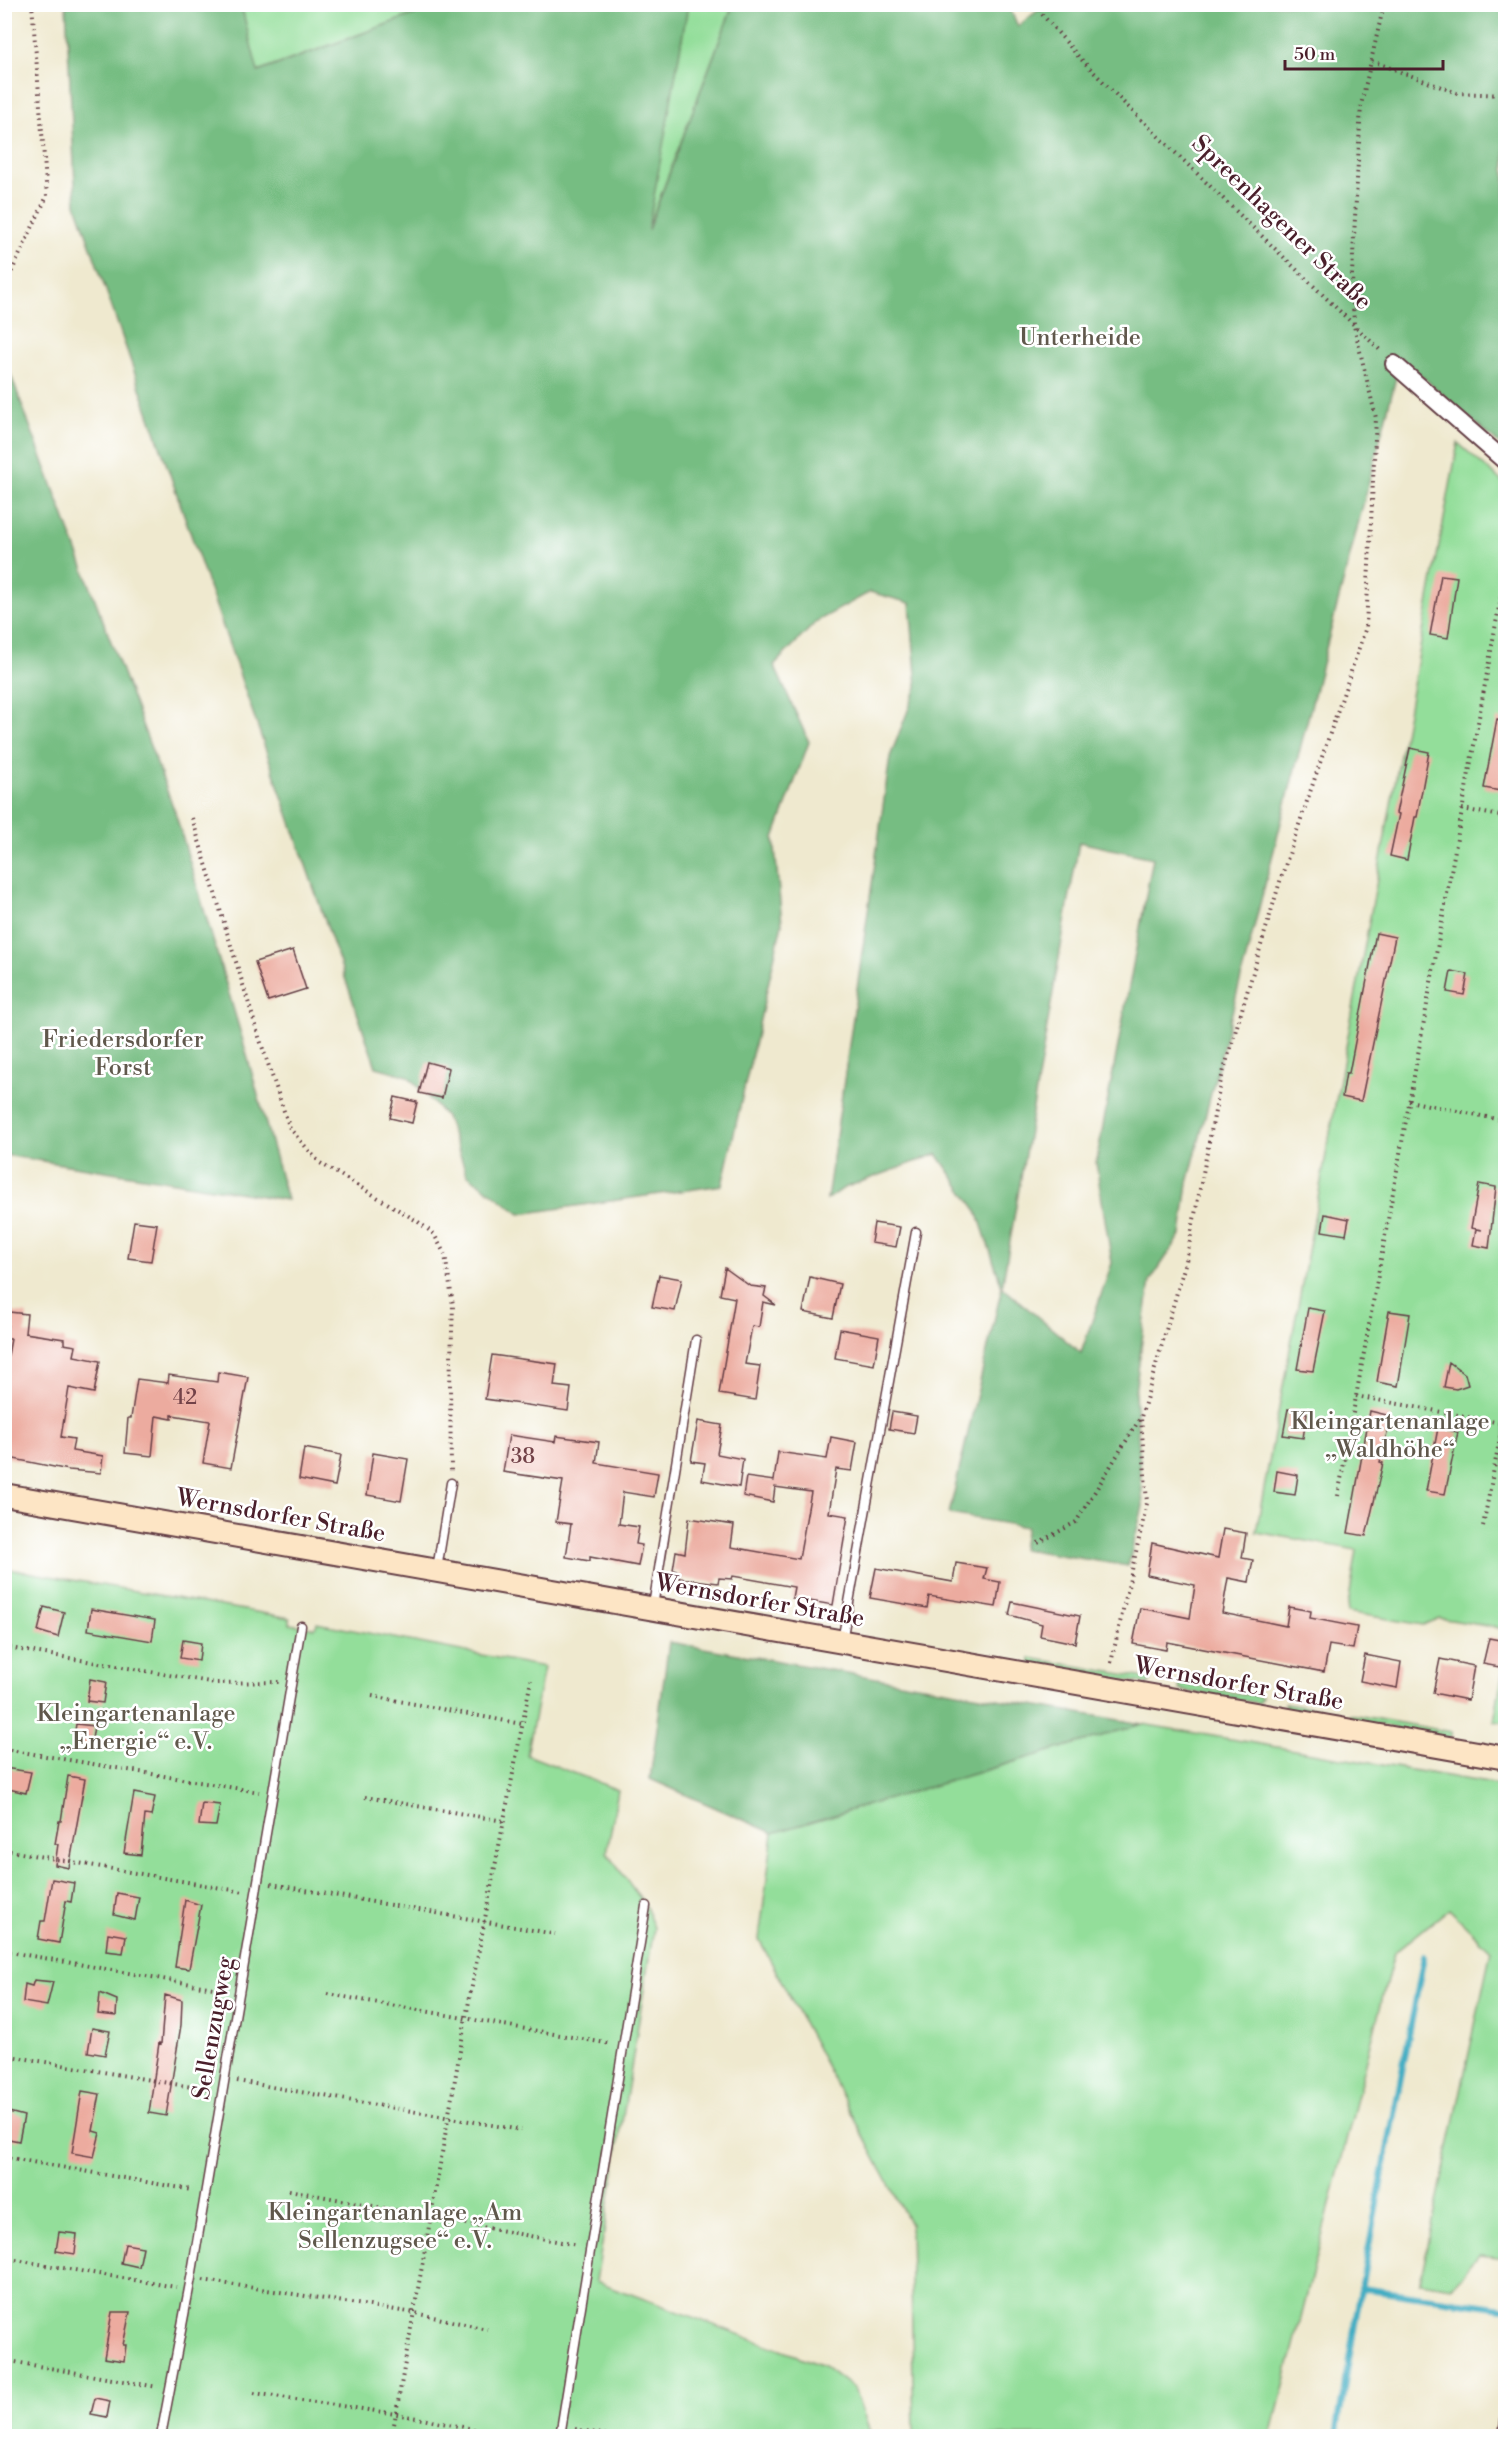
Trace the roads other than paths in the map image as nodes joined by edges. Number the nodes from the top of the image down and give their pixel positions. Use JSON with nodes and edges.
{"nodes":[{"id":1,"x":1394,"y":364,"type":"road end"},
{"id":2,"x":1506,"y":462,"type":"edge"},
{"id":3,"x":916,"y":1232,"type":"dead end"},
{"id":4,"x":696,"y":1340,"type":"dead end"},
{"id":5,"x":451,"y":1483,"type":"road end"},
{"id":6,"x":4,"y":1495,"type":"edge"},
{"id":7,"x":437,"y":1569,"type":"junction"},
{"id":8,"x":653,"y":1609,"type":"junction"},
{"id":9,"x":301,"y":1626,"type":"dead end"},
{"id":10,"x":842,"y":1642,"type":"junction"},
{"id":11,"x":1506,"y":1758,"type":"edge"},
{"id":12,"x":646,"y":1906,"type":"dead end"},
{"id":13,"x":1506,"y":2413,"type":"edge"},
{"id":14,"x":561,"y":2432,"type":"edge"},
{"id":15,"x":161,"y":2436,"type":"edge"},
{"id":16,"x":1503,"y":2436,"type":"edge"}],
"edges":[{"from":1,"to":2,"type":"street"},
{"from":3,"to":10,"type":"lane"},
{"from":4,"to":8,"type":"lane"},
{"from":5,"to":7,"type":"lane"},
{"from":6,"to":7,"type":"main road","name":"Wernsdorfer Straße"},
{"from":7,"to":8,"type":"main road","name":"Wernsdorfer Straße"},
{"from":8,"to":10,"type":"main road","name":"Wernsdorfer Straße"},
{"from":9,"to":15,"type":"lane","name":"Sellenzugweg"},
{"from":10,"to":11,"type":"main road","name":"Wernsdorfer Straße"},
{"from":12,"to":14,"type":"lane"},
{"from":13,"to":16,"type":"lane"}]}
